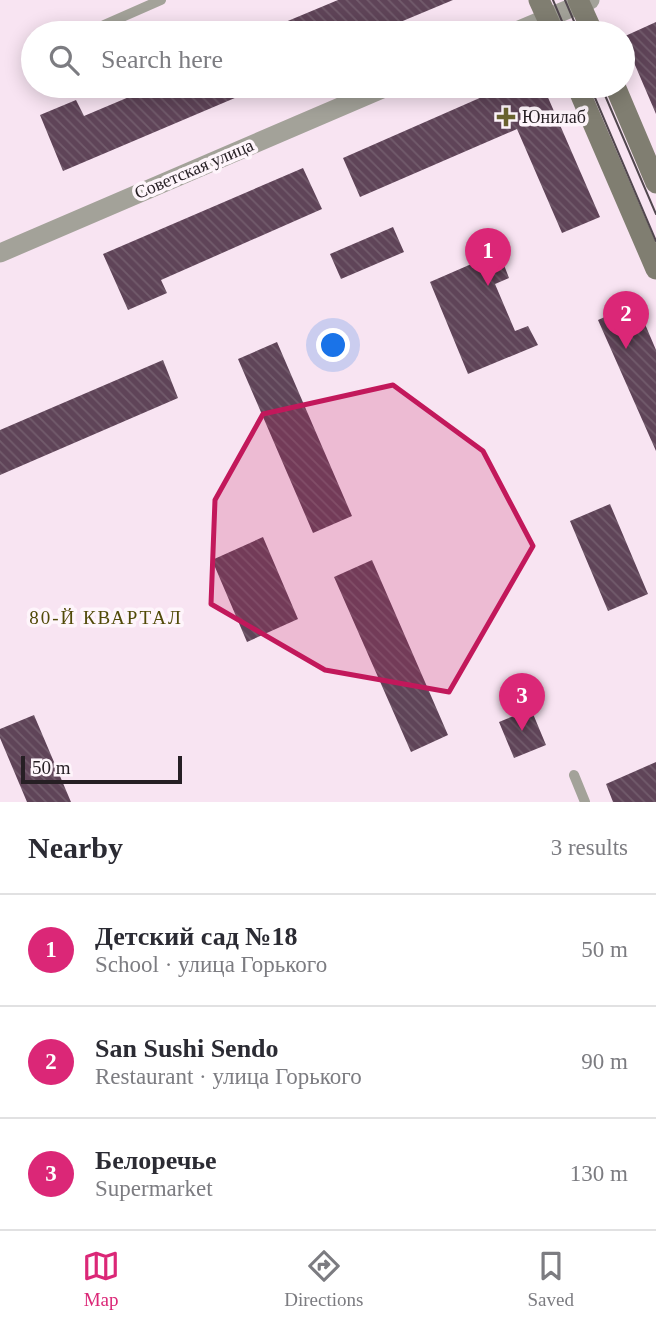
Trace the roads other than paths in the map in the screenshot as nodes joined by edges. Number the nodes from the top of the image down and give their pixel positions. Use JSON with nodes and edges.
{"nodes":[{"id":1,"x":161,"y":0,"type":"edge"},
{"id":2,"x":583,"y":1,"type":"edge"},
{"id":3,"x":547,"y":17,"type":"edge"},
{"id":4,"x":113,"y":21,"type":"edge"},
{"id":5,"x":589,"y":21,"type":"edge"},
{"id":6,"x":361,"y":98,"type":"edge"},
{"id":7,"x":582,"y":98,"type":"edge"},
{"id":8,"x":620,"y":98,"type":"edge"},
{"id":9,"x":656,"y":183,"type":"edge"},
{"id":10,"x":0,"y":253,"type":"edge"},
{"id":11,"x":656,"y":269,"type":"edge"},
{"id":12,"x":574,"y":775,"type":"dead end"},
{"id":13,"x":585,"y":802,"type":"edge"}],
"edges":[{"from":1,"to":4,"type":"lane"},
{"from":2,"to":3,"type":"street"},
{"from":2,"to":5,"type":"main road"},
{"from":6,"to":10,"type":"street","name":"Советская улица"},
{"from":7,"to":11,"type":"main road"},
{"from":8,"to":9,"type":"main road"},
{"from":12,"to":13,"type":"lane"}]}
